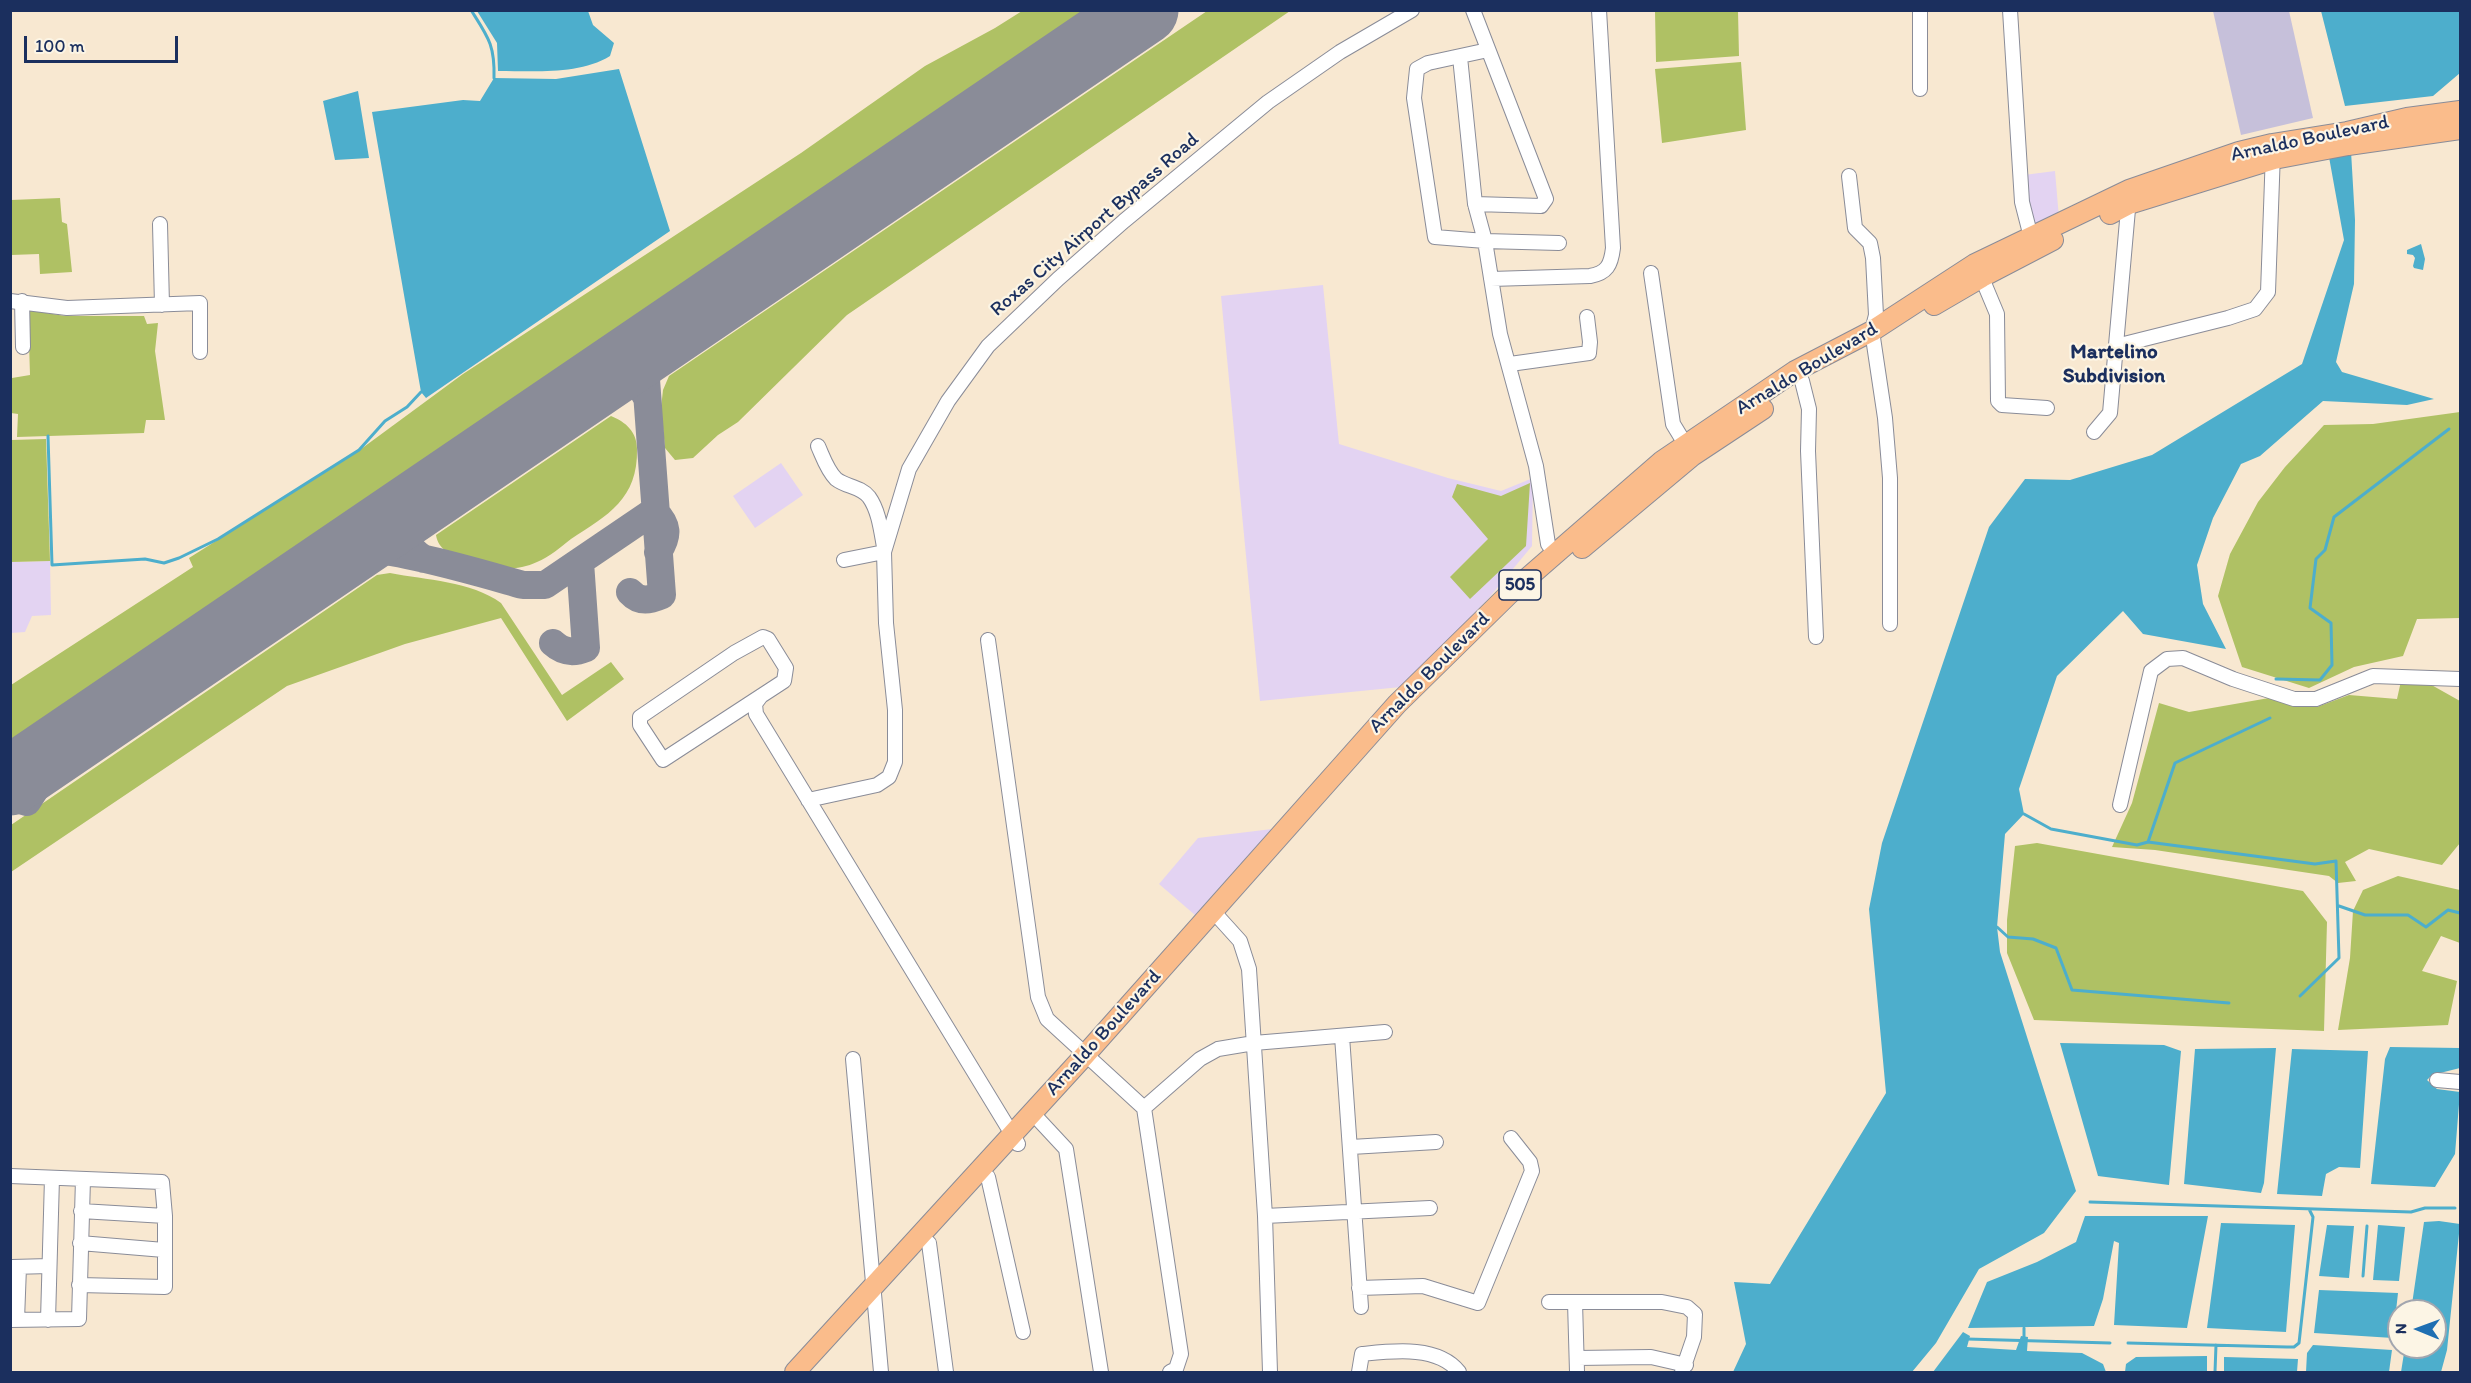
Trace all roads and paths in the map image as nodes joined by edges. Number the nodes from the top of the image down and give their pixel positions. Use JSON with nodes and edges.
{"nodes":[{"id":1,"x":1412,"y":10,"type":"edge"},
{"id":2,"x":1473,"y":10,"type":"edge"},
{"id":3,"x":1599,"y":10,"type":"edge"},
{"id":4,"x":1920,"y":10,"type":"edge"},
{"id":5,"x":2010,"y":10,"type":"edge"},
{"id":6,"x":1488,"y":50,"type":"junction"},
{"id":7,"x":1460,"y":57,"type":"junction"},
{"id":8,"x":1920,"y":90,"type":"dead end"},
{"id":9,"x":2460,"y":111,"type":"edge"},
{"id":10,"x":2460,"y":129,"type":"edge"},
{"id":11,"x":2273,"y":152,"type":"junction"},
{"id":12,"x":1849,"y":176,"type":"dead end"},
{"id":13,"x":2129,"y":197,"type":"junction"},
{"id":14,"x":1475,"y":204,"type":"junction"},
{"id":15,"x":160,"y":224,"type":"dead end"},
{"id":16,"x":1485,"y":242,"type":"junction"},
{"id":17,"x":1559,"y":243,"type":"dead end"},
{"id":18,"x":2032,"y":244,"type":"junction"},
{"id":19,"x":1979,"y":270,"type":"junction"},
{"id":20,"x":1651,"y":273,"type":"dead end"},
{"id":21,"x":1491,"y":279,"type":"junction"},
{"id":22,"x":16,"y":301,"type":"edge"},
{"id":23,"x":162,"y":305,"type":"junction"},
{"id":24,"x":1587,"y":317,"type":"dead end"},
{"id":25,"x":1873,"y":335,"type":"junction"},
{"id":26,"x":2116,"y":346,"type":"junction"},
{"id":27,"x":23,"y":347,"type":"dead end"},
{"id":28,"x":200,"y":352,"type":"dead end"},
{"id":29,"x":1510,"y":364,"type":"junction"},
{"id":30,"x":1799,"y":376,"type":"junction"},
{"id":31,"x":2047,"y":408,"type":"dead end"},
{"id":32,"x":2094,"y":432,"type":"dead end"},
{"id":33,"x":818,"y":446,"type":"dead end"},
{"id":34,"x":1689,"y":450,"type":"junction"},
{"id":35,"x":884,"y":552,"type":"junction"},
{"id":36,"x":844,"y":560,"type":"dead end"},
{"id":37,"x":1547,"y":566,"type":"junction"},
{"id":38,"x":1890,"y":624,"type":"dead end"},
{"id":39,"x":1816,"y":637,"type":"dead end"},
{"id":40,"x":988,"y":640,"type":"dead end"},
{"id":41,"x":2460,"y":679,"type":"edge"},
{"id":42,"x":761,"y":696,"type":"junction"},
{"id":43,"x":738,"y":711,"type":"junction"},
{"id":44,"x":756,"y":714,"type":"junction"},
{"id":45,"x":808,"y":800,"type":"junction"},
{"id":46,"x":2120,"y":805,"type":"dead end"},
{"id":47,"x":1216,"y":914,"type":"junction"},
{"id":48,"x":1385,"y":1032,"type":"dead end"},
{"id":49,"x":1342,"y":1036,"type":"junction"},
{"id":50,"x":1254,"y":1043,"type":"junction"},
{"id":51,"x":853,"y":1059,"type":"dead end"},
{"id":52,"x":1088,"y":1059,"type":"junction"},
{"id":53,"x":2437,"y":1080,"type":"dead end"},
{"id":54,"x":2460,"y":1082,"type":"edge"},
{"id":55,"x":1144,"y":1108,"type":"junction"},
{"id":56,"x":1039,"y":1120,"type":"junction"},
{"id":57,"x":1511,"y":1138,"type":"dead end"},
{"id":58,"x":1015,"y":1139,"type":"junction"},
{"id":59,"x":1436,"y":1142,"type":"dead end"},
{"id":60,"x":1351,"y":1147,"type":"junction"},
{"id":61,"x":10,"y":1176,"type":"edge"},
{"id":62,"x":988,"y":1177,"type":"junction"},
{"id":63,"x":51,"y":1178,"type":"junction"},
{"id":64,"x":83,"y":1179,"type":"junction"},
{"id":65,"x":1430,"y":1208,"type":"dead end"},
{"id":66,"x":81,"y":1211,"type":"junction"},
{"id":67,"x":1355,"y":1211,"type":"junction"},
{"id":68,"x":165,"y":1216,"type":"junction"},
{"id":69,"x":1265,"y":1216,"type":"junction"},
{"id":70,"x":945,"y":1217,"type":"junction"},
{"id":71,"x":80,"y":1242,"type":"junction"},
{"id":72,"x":929,"y":1243,"type":"junction"},
{"id":73,"x":164,"y":1250,"type":"junction"},
{"id":74,"x":49,"y":1266,"type":"junction"},
{"id":75,"x":15,"y":1267,"type":"edge"},
{"id":76,"x":79,"y":1284,"type":"junction"},
{"id":77,"x":1359,"y":1288,"type":"junction"},
{"id":78,"x":872,"y":1297,"type":"junction"},
{"id":79,"x":1549,"y":1302,"type":"dead end"},
{"id":80,"x":1575,"y":1302,"type":"junction"},
{"id":81,"x":1361,"y":1306,"type":"dead end"},
{"id":82,"x":14,"y":1320,"type":"edge"},
{"id":83,"x":48,"y":1320,"type":"junction"},
{"id":84,"x":1023,"y":1332,"type":"dead end"},
{"id":85,"x":1577,"y":1365,"type":"edge"},
{"id":86,"x":805,"y":1369,"type":"edge"},
{"id":87,"x":1684,"y":1369,"type":"edge"},
{"id":88,"x":881,"y":1372,"type":"edge"},
{"id":89,"x":946,"y":1372,"type":"edge"},
{"id":90,"x":1101,"y":1372,"type":"edge"},
{"id":91,"x":1170,"y":1372,"type":"edge"},
{"id":92,"x":1270,"y":1372,"type":"edge"},
{"id":93,"x":1359,"y":1372,"type":"edge"},
{"id":94,"x":1459,"y":1372,"type":"edge"}],
"edges":[{"from":1,"to":35,"type":"street","name":"Roxas City Airport Bypass Road"},
{"from":2,"to":6,"type":"street"},
{"from":3,"to":21,"type":"street"},
{"from":4,"to":8,"type":"street"},
{"from":5,"to":18,"type":"street"},
{"from":6,"to":7,"type":"street"},
{"from":6,"to":14,"type":"street"},
{"from":7,"to":14,"type":"street"},
{"from":7,"to":16,"type":"street"},
{"from":9,"to":11,"type":"highway","name":"Arnaldo Boulevard","number":"505"},
{"from":10,"to":11,"type":"highway","name":"Arnaldo Boulevard","number":"505"},
{"from":11,"to":13,"type":"highway","name":"Arnaldo Boulevard","number":"505"},
{"from":11,"to":26,"type":"street"},
{"from":12,"to":25,"type":"street"},
{"from":13,"to":18,"type":"highway","name":"Arnaldo Boulevard","number":"505"},
{"from":13,"to":26,"type":"street"},
{"from":14,"to":16,"type":"street"},
{"from":15,"to":23,"type":"street"},
{"from":16,"to":17,"type":"street"},
{"from":16,"to":21,"type":"street"},
{"from":18,"to":19,"type":"highway","name":"Arnaldo Boulevard","number":"505"},
{"from":19,"to":25,"type":"highway","name":"Arnaldo Boulevard","number":"505"},
{"from":19,"to":31,"type":"street"},
{"from":20,"to":34,"type":"street"},
{"from":21,"to":29,"type":"street"},
{"from":22,"to":23,"type":"street"},
{"from":22,"to":27,"type":"street"},
{"from":23,"to":28,"type":"street"},
{"from":24,"to":29,"type":"street"},
{"from":25,"to":30,"type":"highway","name":"Arnaldo Boulevard","number":"505"},
{"from":25,"to":38,"type":"street"},
{"from":26,"to":32,"type":"street"},
{"from":29,"to":37,"type":"street"},
{"from":30,"to":34,"type":"highway","name":"Arnaldo Boulevard","number":"505"},
{"from":30,"to":39,"type":"street"},
{"from":33,"to":35,"type":"street"},
{"from":34,"to":37,"type":"highway","name":"Arnaldo Boulevard","number":"505"},
{"from":35,"to":36,"type":"street"},
{"from":35,"to":45,"type":"street","name":"Roxas City Airport Bypass Road"},
{"from":37,"to":47,"type":"highway","name":"Arnaldo Boulevard","number":"505"},
{"from":40,"to":52,"type":"street"},
{"from":41,"to":46,"type":"street"},
{"from":42,"to":43,"type":"street"},
{"from":42,"to":43,"type":"street"},
{"from":42,"to":44,"type":"street"},
{"from":43,"to":44,"type":"street"},
{"from":44,"to":45,"type":"street"},
{"from":45,"to":58,"type":"street"},
{"from":47,"to":50,"type":"street"},
{"from":47,"to":52,"type":"highway","name":"Arnaldo Boulevard","number":"505"},
{"from":48,"to":49,"type":"street"},
{"from":49,"to":50,"type":"street"},
{"from":49,"to":60,"type":"street"},
{"from":50,"to":55,"type":"street"},
{"from":50,"to":69,"type":"street"},
{"from":51,"to":78,"type":"street"},
{"from":52,"to":55,"type":"street"},
{"from":52,"to":56,"type":"highway","name":"Arnaldo Boulevard","number":"505"},
{"from":52,"to":58,"type":"highway","name":"Arnaldo Boulevard","number":"505"},
{"from":53,"to":54,"type":"street"},
{"from":55,"to":91,"type":"street"},
{"from":56,"to":58,"type":"highway","name":"Arnaldo Boulevard","number":"505"},
{"from":56,"to":90,"type":"street"},
{"from":57,"to":77,"type":"street"},
{"from":58,"to":62,"type":"highway","name":"Arnaldo Boulevard","number":"505"},
{"from":58,"to":70,"type":"highway","name":"Arnaldo Boulevard","number":"505"},
{"from":59,"to":60,"type":"street"},
{"from":60,"to":67,"type":"street"},
{"from":61,"to":63,"type":"street"},
{"from":62,"to":70,"type":"highway","name":"Arnaldo Boulevard","number":"505"},
{"from":62,"to":84,"type":"street"},
{"from":63,"to":64,"type":"street"},
{"from":63,"to":74,"type":"street"},
{"from":64,"to":66,"type":"street"},
{"from":64,"to":68,"type":"street"},
{"from":65,"to":67,"type":"street"},
{"from":66,"to":68,"type":"street"},
{"from":66,"to":71,"type":"street"},
{"from":67,"to":69,"type":"street"},
{"from":67,"to":77,"type":"street"},
{"from":68,"to":73,"type":"street"},
{"from":69,"to":92,"type":"street"},
{"from":70,"to":72,"type":"highway","name":"Arnaldo Boulevard","number":"505"},
{"from":70,"to":78,"type":"highway","name":"Arnaldo Boulevard","number":"505"},
{"from":71,"to":73,"type":"street"},
{"from":71,"to":76,"type":"street"},
{"from":72,"to":78,"type":"highway","name":"Arnaldo Boulevard","number":"505"},
{"from":72,"to":89,"type":"street"},
{"from":73,"to":76,"type":"street"},
{"from":74,"to":75,"type":"street"},
{"from":74,"to":83,"type":"street"},
{"from":75,"to":82,"type":"street"},
{"from":76,"to":83,"type":"street"},
{"from":77,"to":81,"type":"street"},
{"from":78,"to":86,"type":"highway","name":"Arnaldo Boulevard","number":"505"},
{"from":78,"to":88,"type":"street"},
{"from":79,"to":80,"type":"street"},
{"from":80,"to":85,"type":"street"},
{"from":80,"to":87,"type":"street"},
{"from":82,"to":83,"type":"street"},
{"from":85,"to":87,"type":"street"},
{"from":93,"to":94,"type":"street"}]}
